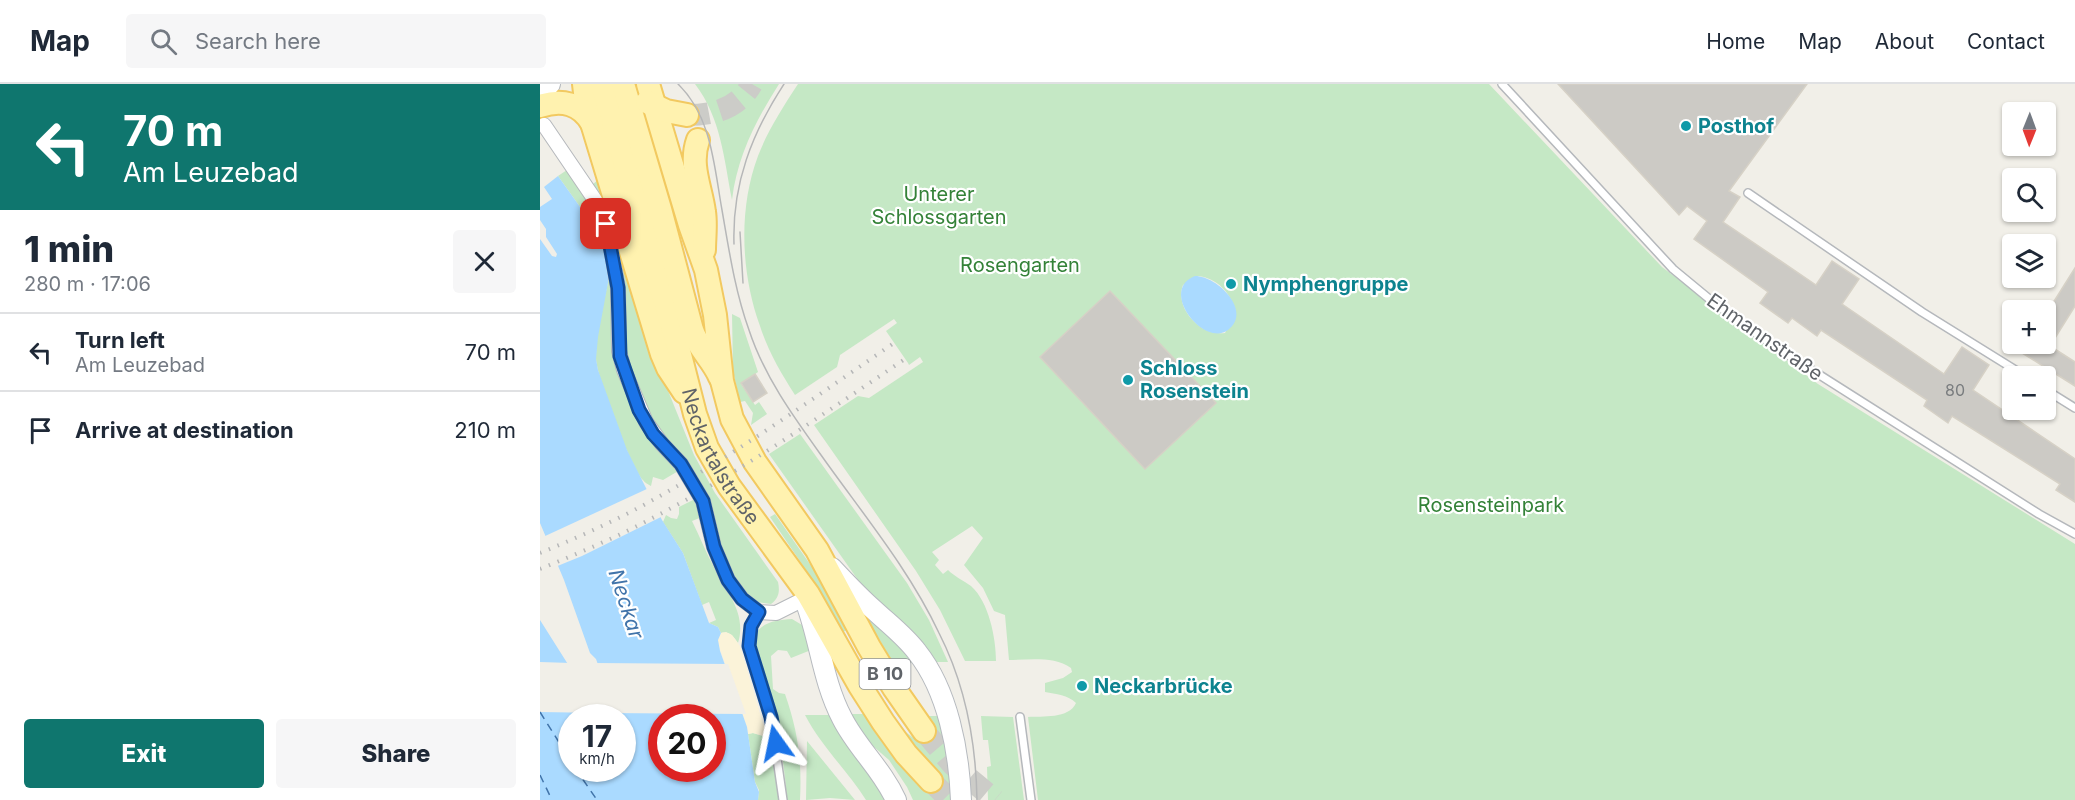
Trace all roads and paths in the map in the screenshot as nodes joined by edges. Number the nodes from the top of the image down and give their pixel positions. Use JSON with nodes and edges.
{"nodes":[{"id":1,"x":584,"y":84,"type":"edge"},
{"id":2,"x":602,"y":84,"type":"edge"},
{"id":3,"x":1502,"y":84,"type":"edge"},
{"id":4,"x":641,"y":93,"type":"edge"},
{"id":5,"x":546,"y":99,"type":"edge"},
{"id":6,"x":687,"y":114,"type":"tunnel mouth"},
{"id":7,"x":592,"y":123,"type":"junction"},
{"id":8,"x":698,"y":140,"type":"dead end"},
{"id":9,"x":1749,"y":193,"type":"dead end"},
{"id":10,"x":706,"y":270,"type":"junction"},
{"id":11,"x":2009,"y":366,"type":"edge"},
{"id":12,"x":723,"y":387,"type":"junction"},
{"id":13,"x":2056,"y":396,"type":"edge"},
{"id":14,"x":2075,"y":408,"type":"edge"},
{"id":15,"x":695,"y":414,"type":"junction"},
{"id":16,"x":2075,"y":534,"type":"edge"},
{"id":17,"x":818,"y":550,"type":"junction"},
{"id":18,"x":789,"y":568,"type":"junction"},
{"id":19,"x":804,"y":599,"type":"junction"},
{"id":20,"x":759,"y":612,"type":"junction"},
{"id":21,"x":1020,"y":717,"type":"dead end"},
{"id":22,"x":924,"y":731,"type":"tunnel mouth"},
{"id":23,"x":864,"y":750,"type":"junction"},
{"id":24,"x":931,"y":781,"type":"tunnel mouth"},
{"id":25,"x":783,"y":800,"type":"edge"},
{"id":26,"x":896,"y":800,"type":"edge"},
{"id":27,"x":907,"y":800,"type":"edge"},
{"id":28,"x":961,"y":800,"type":"edge"},
{"id":29,"x":1031,"y":800,"type":"edge"}],
"edges":[{"from":1,"to":7,"type":"main road"},
{"from":2,"to":15,"type":"main road","name":"Neckartalstraße","number":"B 10"},
{"from":3,"to":16,"type":"lane","name":"Ehmannstraße"},
{"from":4,"to":6,"type":"main road"},
{"from":4,"to":10,"type":"main road","name":"Neckartalstraße","number":"B 10"},
{"from":4,"to":12,"type":"main road"},
{"from":5,"to":7,"type":"main road"},
{"from":5,"to":20,"type":"street"},
{"from":7,"to":15,"type":"main road","number":"B 10"},
{"from":8,"to":10,"type":"main road","number":"B 10"},
{"from":9,"to":11,"type":"lane"},
{"from":10,"to":12,"type":"main road","name":"Neckartalstraße","number":"B 10"},
{"from":12,"to":17,"type":"main road","name":"Neckartalstraße","number":"B 10"},
{"from":13,"to":14,"type":"lane"},
{"from":15,"to":18,"type":"main road","name":"Neckartalstraße","number":"B 10"},
{"from":17,"to":22,"type":"main road","number":"B 10"},
{"from":17,"to":28,"type":"main road"},
{"from":18,"to":19,"type":"main road","name":"Neckartalstraße"},
{"from":18,"to":24,"type":"main road","number":"B 10"},
{"from":19,"to":20,"type":"street"},
{"from":19,"to":23,"type":"main road","name":"Neckartalstraße"},
{"from":20,"to":25,"type":"lane"},
{"from":21,"to":29,"type":"lane"},
{"from":23,"to":26,"type":"main road","name":"Neckartalstraße"},
{"from":23,"to":27,"type":"main road"}]}
